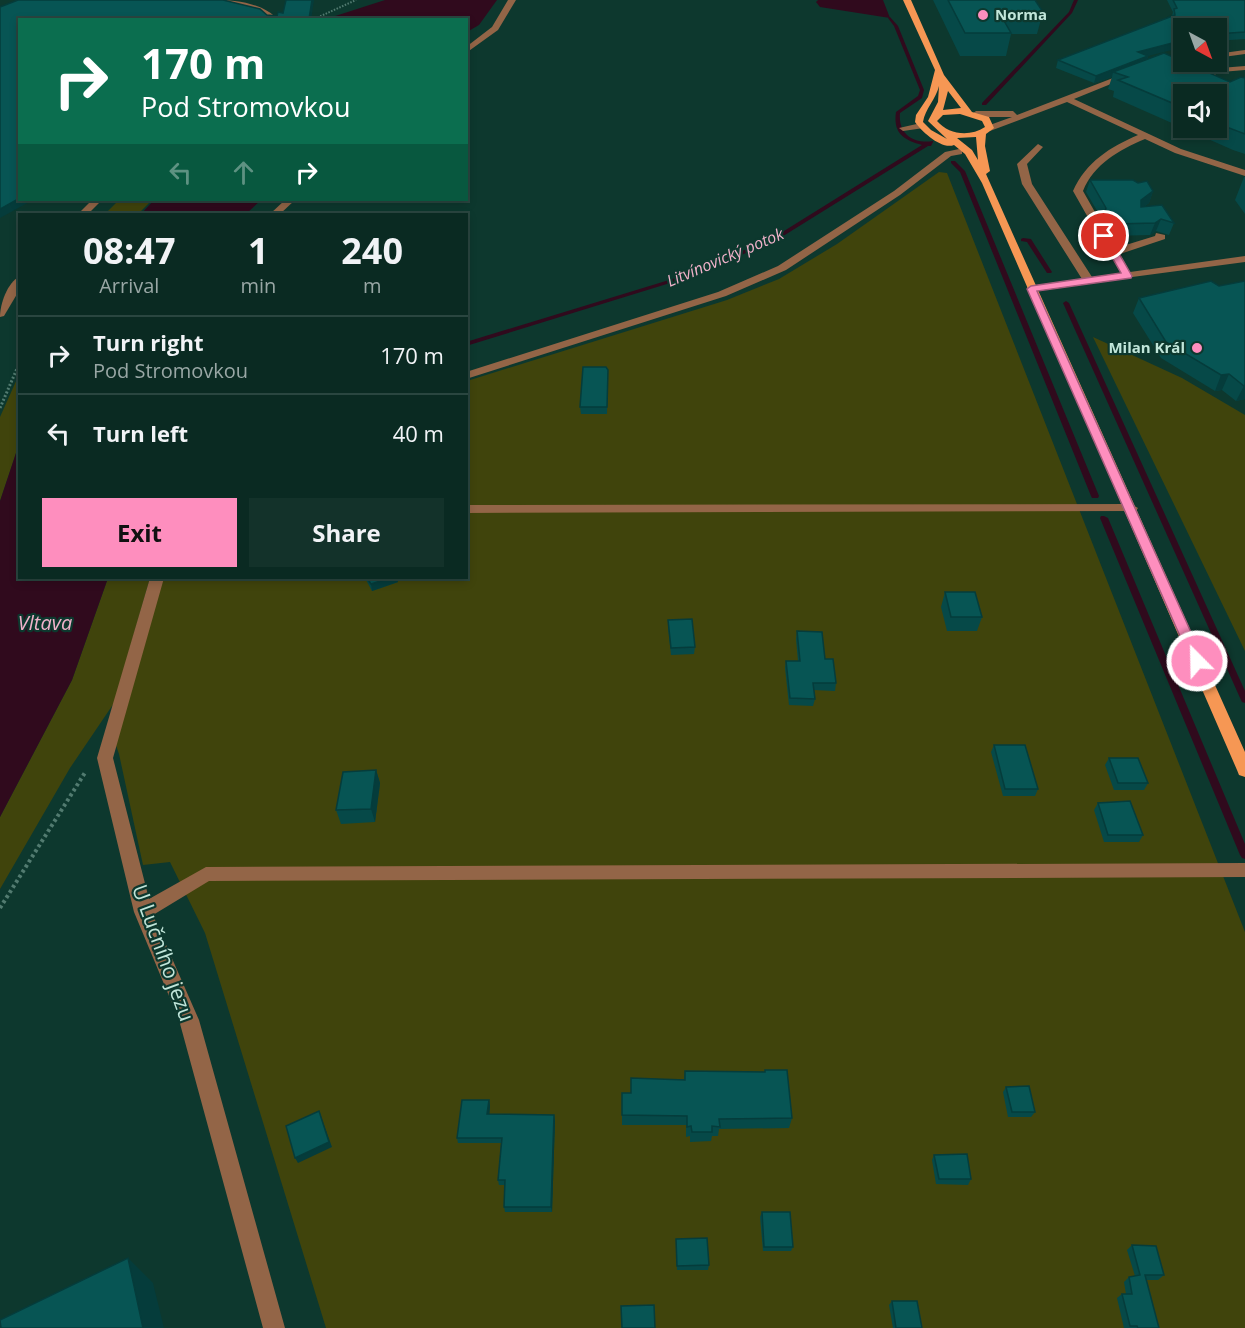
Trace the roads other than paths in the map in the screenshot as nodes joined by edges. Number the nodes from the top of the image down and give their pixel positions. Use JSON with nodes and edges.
{"nodes":[{"id":1,"x":218,"y":0,"type":"edge"},
{"id":2,"x":512,"y":0,"type":"edge"},
{"id":3,"x":907,"y":0,"type":"edge"},
{"id":4,"x":273,"y":18,"type":"edge"},
{"id":5,"x":468,"y":49,"type":"edge"},
{"id":6,"x":1245,"y":52,"type":"edge"},
{"id":7,"x":1227,"y":54,"type":"edge"},
{"id":8,"x":1245,"y":69,"type":"edge"},
{"id":9,"x":1143,"y":70,"type":"edge"},
{"id":10,"x":939,"y":72,"type":"junction"},
{"id":11,"x":1245,"y":93,"type":"edge"},
{"id":12,"x":1066,"y":98,"type":"junction"},
{"id":13,"x":972,"y":113,"type":"junction"},
{"id":14,"x":1025,"y":113,"type":"junction"},
{"id":15,"x":936,"y":115,"type":"junction"},
{"id":16,"x":921,"y":126,"type":"junction"},
{"id":17,"x":903,"y":128,"type":"dead end"},
{"id":18,"x":943,"y":131,"type":"junction"},
{"id":19,"x":986,"y":131,"type":"junction"},
{"id":20,"x":1146,"y":135,"type":"junction"},
{"id":21,"x":1038,"y":147,"type":"dead end"},
{"id":22,"x":959,"y":152,"type":"junction"},
{"id":23,"x":1245,"y":173,"type":"edge"},
{"id":24,"x":1081,"y":181,"type":"junction"},
{"id":25,"x":1093,"y":181,"type":"edge"},
{"id":26,"x":987,"y":183,"type":"junction"},
{"id":27,"x":96,"y":201,"type":"edge"},
{"id":28,"x":289,"y":201,"type":"edge"},
{"id":29,"x":84,"y":213,"type":"edge"},
{"id":30,"x":276,"y":213,"type":"edge"},
{"id":31,"x":1105,"y":215,"type":"edge"},
{"id":32,"x":1160,"y":235,"type":"edge"},
{"id":33,"x":1104,"y":236,"type":"dead end"},
{"id":34,"x":1123,"y":236,"type":"edge"},
{"id":35,"x":1131,"y":247,"type":"junction"},
{"id":36,"x":1114,"y":252,"type":"junction"},
{"id":37,"x":1245,"y":259,"type":"edge"},
{"id":38,"x":1127,"y":276,"type":"junction"},
{"id":39,"x":1088,"y":280,"type":"junction"},
{"id":40,"x":18,"y":282,"type":"edge"},
{"id":41,"x":1031,"y":289,"type":"junction"},
{"id":42,"x":0,"y":314,"type":"edge"},
{"id":43,"x":468,"y":375,"type":"edge"},
{"id":44,"x":1131,"y":508,"type":"junction"},
{"id":45,"x":468,"y":509,"type":"edge"},
{"id":46,"x":157,"y":579,"type":"edge"},
{"id":47,"x":1245,"y":770,"type":"edge"},
{"id":48,"x":1245,"y":870,"type":"edge"},
{"id":49,"x":143,"y":912,"type":"junction"},
{"id":50,"x":274,"y":1328,"type":"edge"}],
"edges":[{"from":1,"to":4,"type":"street"},
{"from":2,"to":5,"type":"street"},
{"from":3,"to":10,"type":"main road"},
{"from":6,"to":7,"type":"street"},
{"from":8,"to":11,"type":"street"},
{"from":9,"to":12,"type":"street"},
{"from":10,"to":13,"type":"main road"},
{"from":10,"to":15,"type":"main road"},
{"from":10,"to":16,"type":"main road"},
{"from":12,"to":14,"type":"street"},
{"from":12,"to":20,"type":"street"},
{"from":13,"to":14,"type":"street"},
{"from":13,"to":15,"type":"main road"},
{"from":13,"to":19,"type":"main road"},
{"from":14,"to":19,"type":"street"},
{"from":15,"to":18,"type":"main road"},
{"from":16,"to":17,"type":"street"},
{"from":16,"to":22,"type":"main road"},
{"from":18,"to":19,"type":"main road"},
{"from":18,"to":26,"type":"main road"},
{"from":19,"to":26,"type":"main road"},
{"from":20,"to":23,"type":"street"},
{"from":20,"to":24,"type":"street"},
{"from":21,"to":39,"type":"street"},
{"from":22,"to":26,"type":"main road"},
{"from":22,"to":43,"type":"street"},
{"from":24,"to":25,"type":"street"},
{"from":24,"to":31,"type":"street"},
{"from":26,"to":41,"type":"main road"},
{"from":27,"to":29,"type":"street"},
{"from":28,"to":30,"type":"street"},
{"from":32,"to":35,"type":"street"},
{"from":33,"to":36,"type":"street"},
{"from":34,"to":35,"type":"street"},
{"from":35,"to":36,"type":"street"},
{"from":36,"to":38,"type":"street"},
{"from":37,"to":38,"type":"street"},
{"from":38,"to":39,"type":"street"},
{"from":39,"to":41,"type":"street"},
{"from":40,"to":42,"type":"street"},
{"from":41,"to":44,"type":"main road"},
{"from":44,"to":45,"type":"street"},
{"from":44,"to":47,"type":"main road"},
{"from":46,"to":49,"type":"street","name":"U Lučního jezu"},
{"from":48,"to":49,"type":"street"},
{"from":49,"to":50,"type":"street","name":"U Lučního jezu"}]}
